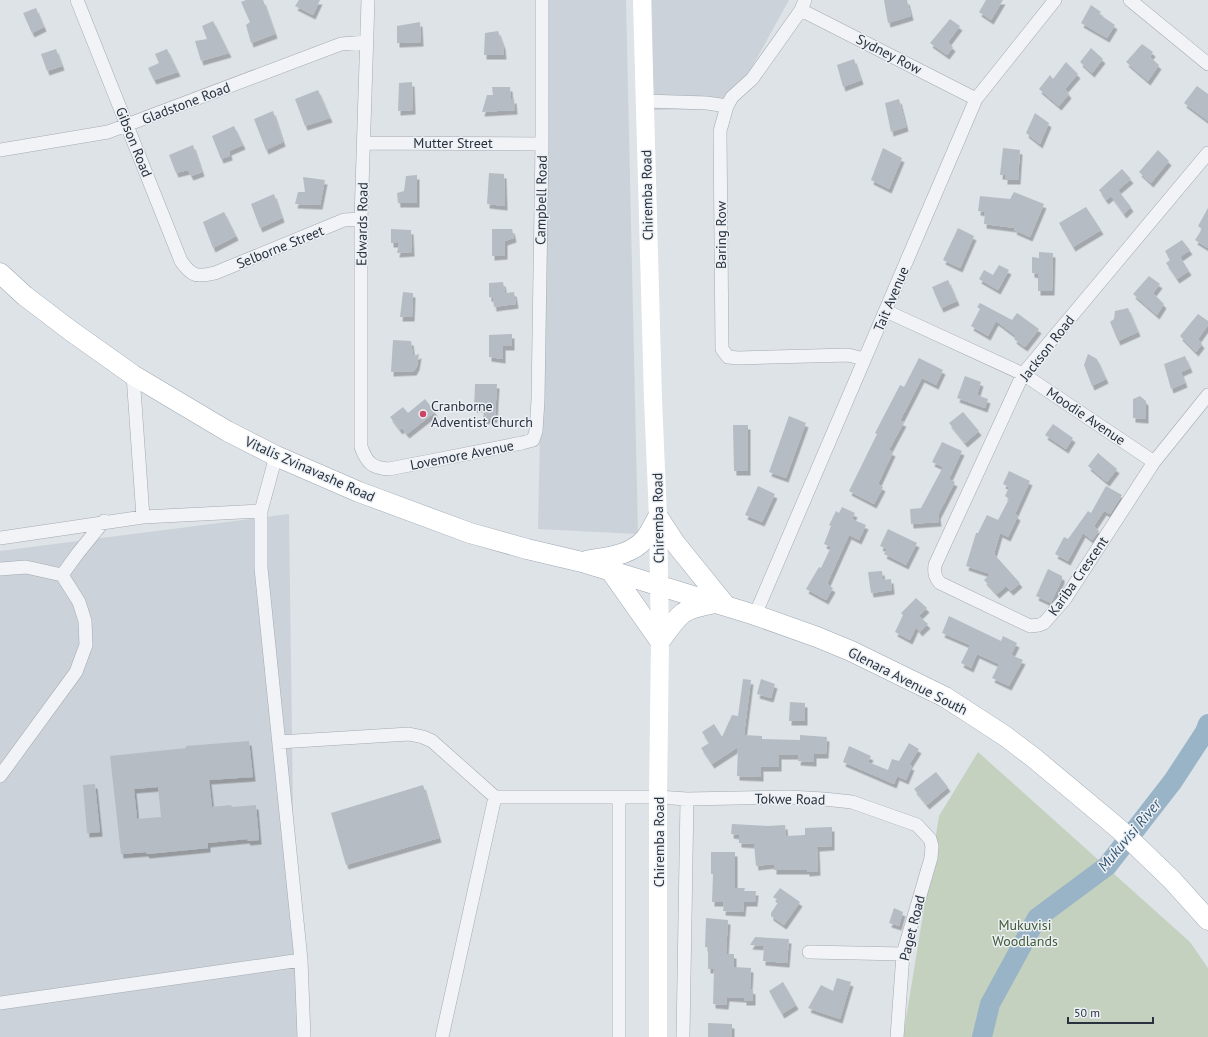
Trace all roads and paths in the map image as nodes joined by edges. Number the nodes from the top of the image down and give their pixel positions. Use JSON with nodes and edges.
{"nodes":[{"id":1,"x":77,"y":0,"type":"edge"},
{"id":2,"x":368,"y":0,"type":"edge"},
{"id":3,"x":542,"y":0,"type":"edge"},
{"id":4,"x":642,"y":0,"type":"edge"},
{"id":5,"x":1055,"y":0,"type":"edge"},
{"id":6,"x":1130,"y":0,"type":"edge"},
{"id":7,"x":803,"y":5,"type":"edge"},
{"id":8,"x":367,"y":42,"type":"junction"},
{"id":9,"x":1208,"y":64,"type":"edge"},
{"id":10,"x":976,"y":99,"type":"junction"},
{"id":11,"x":645,"y":102,"type":"junction"},
{"id":12,"x":727,"y":106,"type":"junction"},
{"id":13,"x":127,"y":125,"type":"junction"},
{"id":14,"x":364,"y":143,"type":"junction"},
{"id":15,"x":542,"y":144,"type":"junction"},
{"id":16,"x":0,"y":150,"type":"edge"},
{"id":17,"x":1208,"y":153,"type":"edge"},
{"id":18,"x":361,"y":219,"type":"junction"},
{"id":19,"x":0,"y":273,"type":"edge"},
{"id":20,"x":199,"y":276,"type":"joint"},
{"id":21,"x":886,"y":311,"type":"junction"},
{"id":22,"x":864,"y":359,"type":"junction"},
{"id":23,"x":1023,"y":374,"type":"junction"},
{"id":24,"x":133,"y":375,"type":"junction"},
{"id":25,"x":1208,"y":395,"type":"edge"},
{"id":26,"x":538,"y":400,"type":"joint"},
{"id":27,"x":361,"y":447,"type":"joint"},
{"id":28,"x":276,"y":456,"type":"junction"},
{"id":29,"x":1154,"y":462,"type":"junction"},
{"id":30,"x":261,"y":511,"type":"junction"},
{"id":31,"x":142,"y":517,"type":"junction"},
{"id":32,"x":658,"y":517,"type":"junction"},
{"id":33,"x":104,"y":522,"type":"junction"},
{"id":34,"x":0,"y":538,"type":"edge"},
{"id":35,"x":582,"y":562,"type":"junction"},
{"id":36,"x":0,"y":569,"type":"edge"},
{"id":37,"x":610,"y":570,"type":"junction"},
{"id":38,"x":934,"y":573,"type":"joint"},
{"id":39,"x":62,"y":574,"type":"junction"},
{"id":40,"x":659,"y":586,"type":"junction"},
{"id":41,"x":720,"y":605,"type":"junction"},
{"id":42,"x":755,"y":615,"type":"junction"},
{"id":43,"x":660,"y":641,"type":"junction"},
{"id":44,"x":279,"y":742,"type":"junction"},
{"id":45,"x":0,"y":776,"type":"edge"},
{"id":46,"x":495,"y":797,"type":"junction"},
{"id":47,"x":658,"y":797,"type":"junction"},
{"id":48,"x":619,"y":798,"type":"junction"},
{"id":49,"x":688,"y":799,"type":"junction"},
{"id":50,"x":917,"y":825,"type":"joint"},
{"id":51,"x":1208,"y":920,"type":"edge"},
{"id":52,"x":809,"y":952,"type":"dead end"},
{"id":53,"x":903,"y":954,"type":"junction"},
{"id":54,"x":302,"y":960,"type":"junction"},
{"id":55,"x":0,"y":1003,"type":"edge"},
{"id":56,"x":304,"y":1037,"type":"edge"},
{"id":57,"x":442,"y":1037,"type":"edge"},
{"id":58,"x":619,"y":1037,"type":"edge"},
{"id":59,"x":658,"y":1037,"type":"edge"},
{"id":60,"x":684,"y":1037,"type":"edge"},
{"id":61,"x":897,"y":1037,"type":"edge"}],
"edges":[{"from":1,"to":13,"type":"street","name":"Gibson Road"},
{"from":2,"to":8,"type":"street","name":"Edwards Road"},
{"from":3,"to":15,"type":"street","name":"Campbell Road"},
{"from":4,"to":11,"type":"main road","name":"Chiremba Road"},
{"from":5,"to":10,"type":"street","name":"Tait Avenue"},
{"from":6,"to":9,"type":"street"},
{"from":7,"to":10,"type":"street","name":"Sydney Row"},
{"from":7,"to":12,"type":"street","name":"Baring Row"},
{"from":8,"to":13,"type":"street","name":"Gladstone Road"},
{"from":8,"to":14,"type":"street","name":"Edwards Road"},
{"from":10,"to":21,"type":"street","name":"Tait Avenue"},
{"from":11,"to":12,"type":"street"},
{"from":11,"to":32,"type":"main road","name":"Chiremba Road"},
{"from":12,"to":22,"type":"street","name":"Baring Row"},
{"from":13,"to":16,"type":"street","name":"Gladstone Road"},
{"from":13,"to":20,"type":"street","name":"Gibson Road"},
{"from":14,"to":15,"type":"street","name":"Mutter Street"},
{"from":14,"to":18,"type":"street","name":"Edwards Road"},
{"from":15,"to":26,"type":"street","name":"Campbell Road"},
{"from":17,"to":23,"type":"street","name":"Jackson Road"},
{"from":18,"to":20,"type":"street","name":"Selborne Street"},
{"from":18,"to":27,"type":"street","name":"Edwards Road"},
{"from":19,"to":24,"type":"main road","name":"Vitalis Zvinavashe Road"},
{"from":21,"to":22,"type":"street","name":"Tait Avenue"},
{"from":21,"to":23,"type":"street","name":"Moodie Avenue"},
{"from":22,"to":42,"type":"street","name":"Tait Avenue"},
{"from":23,"to":29,"type":"street","name":"Moodie Avenue"},
{"from":23,"to":38,"type":"street","name":"Jackson Road"},
{"from":24,"to":28,"type":"main road","name":"Vitalis Zvinavashe Road"},
{"from":24,"to":31,"type":"street"},
{"from":25,"to":29,"type":"street","name":"Kariba Crescent"},
{"from":26,"to":27,"type":"street","name":"Lovemore Avenue"},
{"from":28,"to":30,"type":"street"},
{"from":28,"to":35,"type":"main road","name":"Vitalis Zvinavashe Road"},
{"from":29,"to":38,"type":"street","name":"Kariba Crescent"},
{"from":30,"to":31,"type":"street"},
{"from":30,"to":44,"type":"street"},
{"from":31,"to":33,"type":"street"},
{"from":32,"to":35,"type":"main road"},
{"from":32,"to":40,"type":"main road","name":"Chiremba Road"},
{"from":32,"to":41,"type":"main road"},
{"from":33,"to":34,"type":"street"},
{"from":33,"to":39,"type":"street"},
{"from":35,"to":37,"type":"main road","name":"Vitalis Zvinavashe Road"},
{"from":36,"to":39,"type":"street"},
{"from":37,"to":40,"type":"main road","name":"Vitalis Zvinavashe Road"},
{"from":37,"to":43,"type":"main road"},
{"from":39,"to":45,"type":"street"},
{"from":40,"to":41,"type":"main road","name":"Glenara Avenue South"},
{"from":40,"to":43,"type":"main road","name":"Chiremba Road"},
{"from":41,"to":42,"type":"main road","name":"Glenara Avenue South"},
{"from":41,"to":43,"type":"main road"},
{"from":42,"to":51,"type":"main road","name":"Glenara Avenue South"},
{"from":43,"to":47,"type":"main road","name":"Chiremba Road"},
{"from":44,"to":46,"type":"street"},
{"from":44,"to":54,"type":"street"},
{"from":46,"to":48,"type":"street","name":"Tokwe Road"},
{"from":46,"to":57,"type":"street"},
{"from":47,"to":48,"type":"street","name":"Tokwe Road"},
{"from":47,"to":49,"type":"street","name":"Tokwe Road"},
{"from":47,"to":59,"type":"main road","name":"Chiremba Road"},
{"from":48,"to":58,"type":"street"},
{"from":49,"to":50,"type":"street","name":"Tokwe Road"},
{"from":49,"to":60,"type":"street","name":"Chiremba Road"},
{"from":50,"to":53,"type":"street","name":"Paget Road"},
{"from":52,"to":53,"type":"street"},
{"from":53,"to":61,"type":"street","name":"Paget Road"},
{"from":54,"to":55,"type":"street"},
{"from":54,"to":56,"type":"street"}]}
